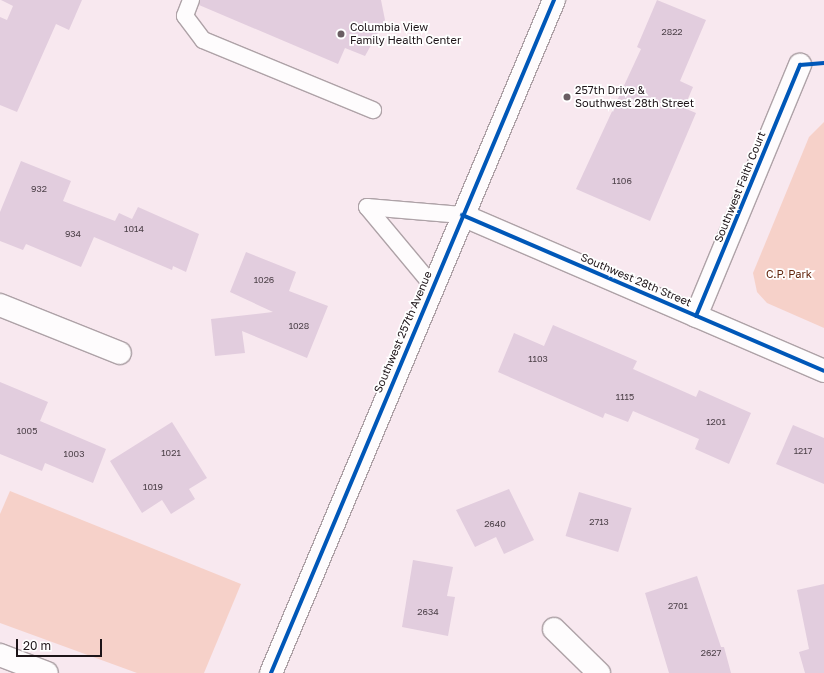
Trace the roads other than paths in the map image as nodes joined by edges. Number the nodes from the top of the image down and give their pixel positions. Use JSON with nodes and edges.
{"nodes":[{"id":1,"x":191,"y":0,"type":"edge"},
{"id":2,"x":554,"y":0,"type":"edge"},
{"id":3,"x":800,"y":65,"type":"dead end"},
{"id":4,"x":373,"y":110,"type":"dead end"},
{"id":5,"x":462,"y":215,"type":"junction"},
{"id":6,"x":432,"y":285,"type":"junction"},
{"id":7,"x":0,"y":304,"type":"edge"},
{"id":8,"x":696,"y":316,"type":"junction"},
{"id":9,"x":120,"y":353,"type":"dead end"},
{"id":10,"x":824,"y":371,"type":"edge"},
{"id":11,"x":554,"y":629,"type":"dead end"},
{"id":12,"x":0,"y":655,"type":"edge"},
{"id":13,"x":46,"y":673,"type":"edge"},
{"id":14,"x":270,"y":673,"type":"edge"},
{"id":15,"x":599,"y":673,"type":"edge"}],
"edges":[{"from":1,"to":4,"type":"lane"},
{"from":2,"to":5,"type":"street","name":"Southwest 257th Avenue"},
{"from":3,"to":8,"type":"street","name":"Southwest Faith Court"},
{"from":5,"to":6,"type":"street","name":"Southwest 257th Avenue"},
{"from":5,"to":6,"type":"lane"},
{"from":5,"to":8,"type":"street","name":"Southwest 28th Street"},
{"from":6,"to":14,"type":"street","name":"Southwest 257th Avenue"},
{"from":7,"to":9,"type":"street"},
{"from":8,"to":10,"type":"street","name":"Southwest 28th Street"},
{"from":11,"to":15,"type":"street"},
{"from":12,"to":13,"type":"street"}]}
